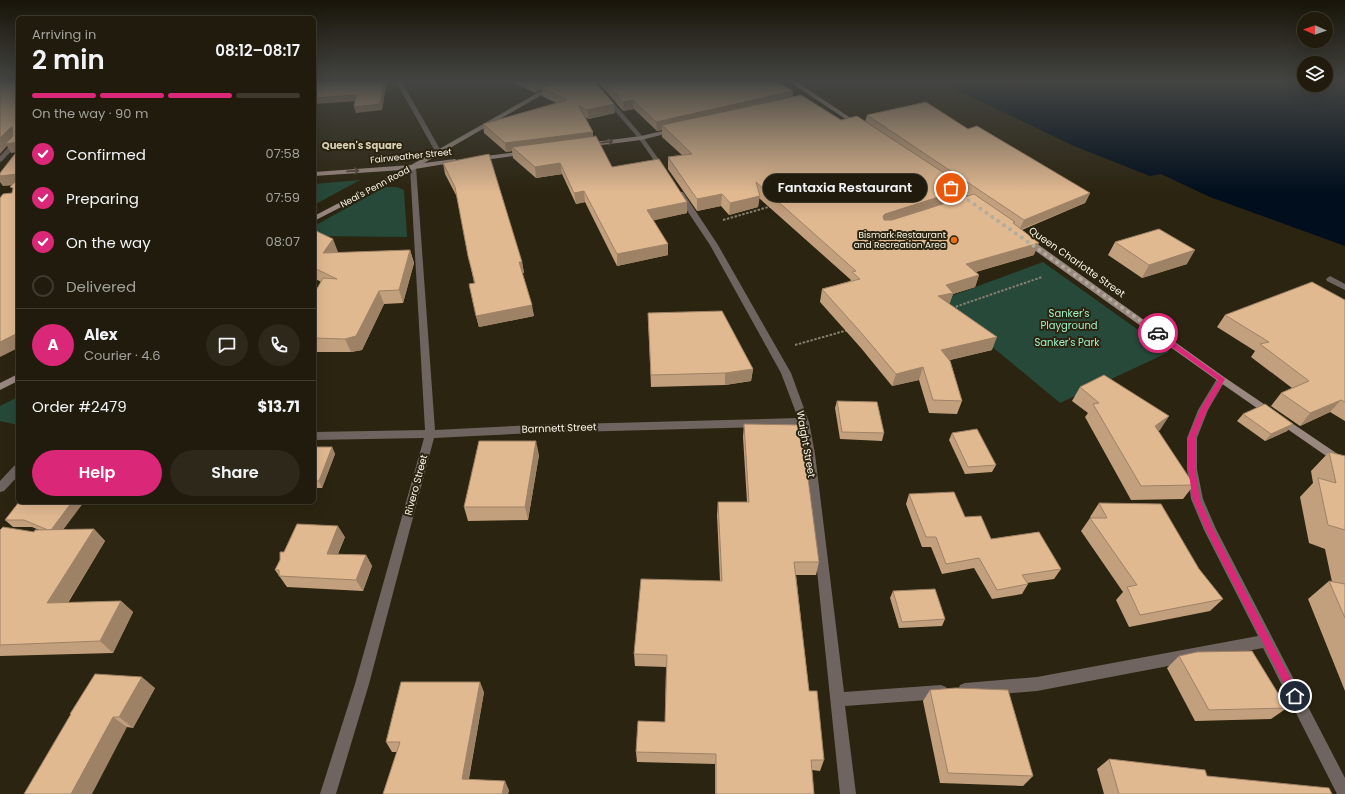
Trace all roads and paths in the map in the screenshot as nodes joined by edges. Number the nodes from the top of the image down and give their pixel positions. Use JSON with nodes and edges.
{"nodes":[{"id":1,"x":420,"y":119,"type":"edge"},
{"id":2,"x":495,"y":119,"type":"edge"},
{"id":3,"x":625,"y":119,"type":"edge"},
{"id":4,"x":847,"y":119,"type":"edge"},
{"id":5,"x":679,"y":129,"type":"edge"},
{"id":6,"x":867,"y":131,"type":"edge"},
{"id":7,"x":641,"y":138,"type":"junction"},
{"id":8,"x":16,"y":142,"type":"edge"},
{"id":9,"x":578,"y":146,"type":"edge"},
{"id":10,"x":438,"y":151,"type":"junction"},
{"id":11,"x":531,"y":152,"type":"edge"},
{"id":12,"x":0,"y":160,"type":"edge"},
{"id":13,"x":468,"y":160,"type":"edge"},
{"id":14,"x":460,"y":161,"type":"edge"},
{"id":15,"x":413,"y":167,"type":"junction"},
{"id":16,"x":316,"y":174,"type":"edge"},
{"id":17,"x":773,"y":205,"type":"edge"},
{"id":18,"x":316,"y":218,"type":"edge"},
{"id":19,"x":702,"y":227,"type":"junction"},
{"id":20,"x":1021,"y":236,"type":"edge"},
{"id":21,"x":1066,"y":268,"type":"junction"},
{"id":22,"x":1330,"y":279,"type":"dead end"},
{"id":23,"x":1345,"y":287,"type":"edge"},
{"id":24,"x":946,"y":309,"type":"edge"},
{"id":25,"x":850,"y":330,"type":"edge"},
{"id":26,"x":773,"y":351,"type":"junction"},
{"id":27,"x":16,"y":378,"type":"edge"},
{"id":28,"x":1221,"y":379,"type":"junction"},
{"id":29,"x":0,"y":387,"type":"edge"},
{"id":30,"x":804,"y":422,"type":"junction"},
{"id":31,"x":430,"y":434,"type":"junction"},
{"id":32,"x":316,"y":436,"type":"edge"},
{"id":33,"x":1345,"y":465,"type":"edge"},
{"id":34,"x":16,"y":471,"type":"edge"},
{"id":35,"x":0,"y":488,"type":"edge"},
{"id":36,"x":1266,"y":641,"type":"junction"},
{"id":37,"x":837,"y":700,"type":"junction"},
{"id":38,"x":328,"y":794,"type":"edge"},
{"id":39,"x":848,"y":794,"type":"edge"},
{"id":40,"x":1345,"y":794,"type":"edge"}],
"edges":[{"from":1,"to":10,"type":"street"},
{"from":2,"to":10,"type":"street","name":"Neal's Penn Road"},
{"from":3,"to":7,"type":"street","name":"Waight Street"},
{"from":4,"to":6,"type":"street"},
{"from":5,"to":7,"type":"street"},
{"from":9,"to":7,"type":"street","one_way":true},
{"from":7,"to":19,"type":"street","name":"Waight Street"},
{"from":8,"to":12,"type":"street"},
{"from":10,"to":15,"type":"street","name":"Neal's Penn Road"},
{"from":11,"to":13,"type":"street"},
{"from":14,"to":15,"type":"street","name":"Fairweather Street"},
{"from":16,"to":15,"type":"street","name":"Fairweather Street","one_way":true},
{"from":15,"to":18,"type":"street","name":"Neal's Penn Road"},
{"from":15,"to":31,"type":"street","name":"Rivero Street"},
{"from":17,"to":19,"type":"path"},
{"from":19,"to":26,"type":"street","name":"Waight Street"},
{"from":20,"to":21,"type":"street","name":"Queen Charlotte Street"},
{"from":21,"to":24,"type":"path"},
{"from":21,"to":28,"type":"street","name":"Queen Charlotte Street"},
{"from":22,"to":23,"type":"street"},
{"from":25,"to":26,"type":"path"},
{"from":26,"to":30,"type":"street","name":"Waight Street"},
{"from":27,"to":29,"type":"street"},
{"from":28,"to":33,"type":"street","name":"Queen Charlotte Street"},
{"from":28,"to":36,"type":"street"},
{"from":30,"to":31,"type":"street","name":"Barnnett Street"},
{"from":30,"to":37,"type":"street","name":"Waight Street"},
{"from":31,"to":32,"type":"street","name":"Barnnett Street"},
{"from":31,"to":38,"type":"street","name":"Rivero Street"},
{"from":34,"to":35,"type":"street"},
{"from":36,"to":37,"type":"street"},
{"from":36,"to":40,"type":"street"},
{"from":37,"to":39,"type":"street","name":"Waight Street"}]}
